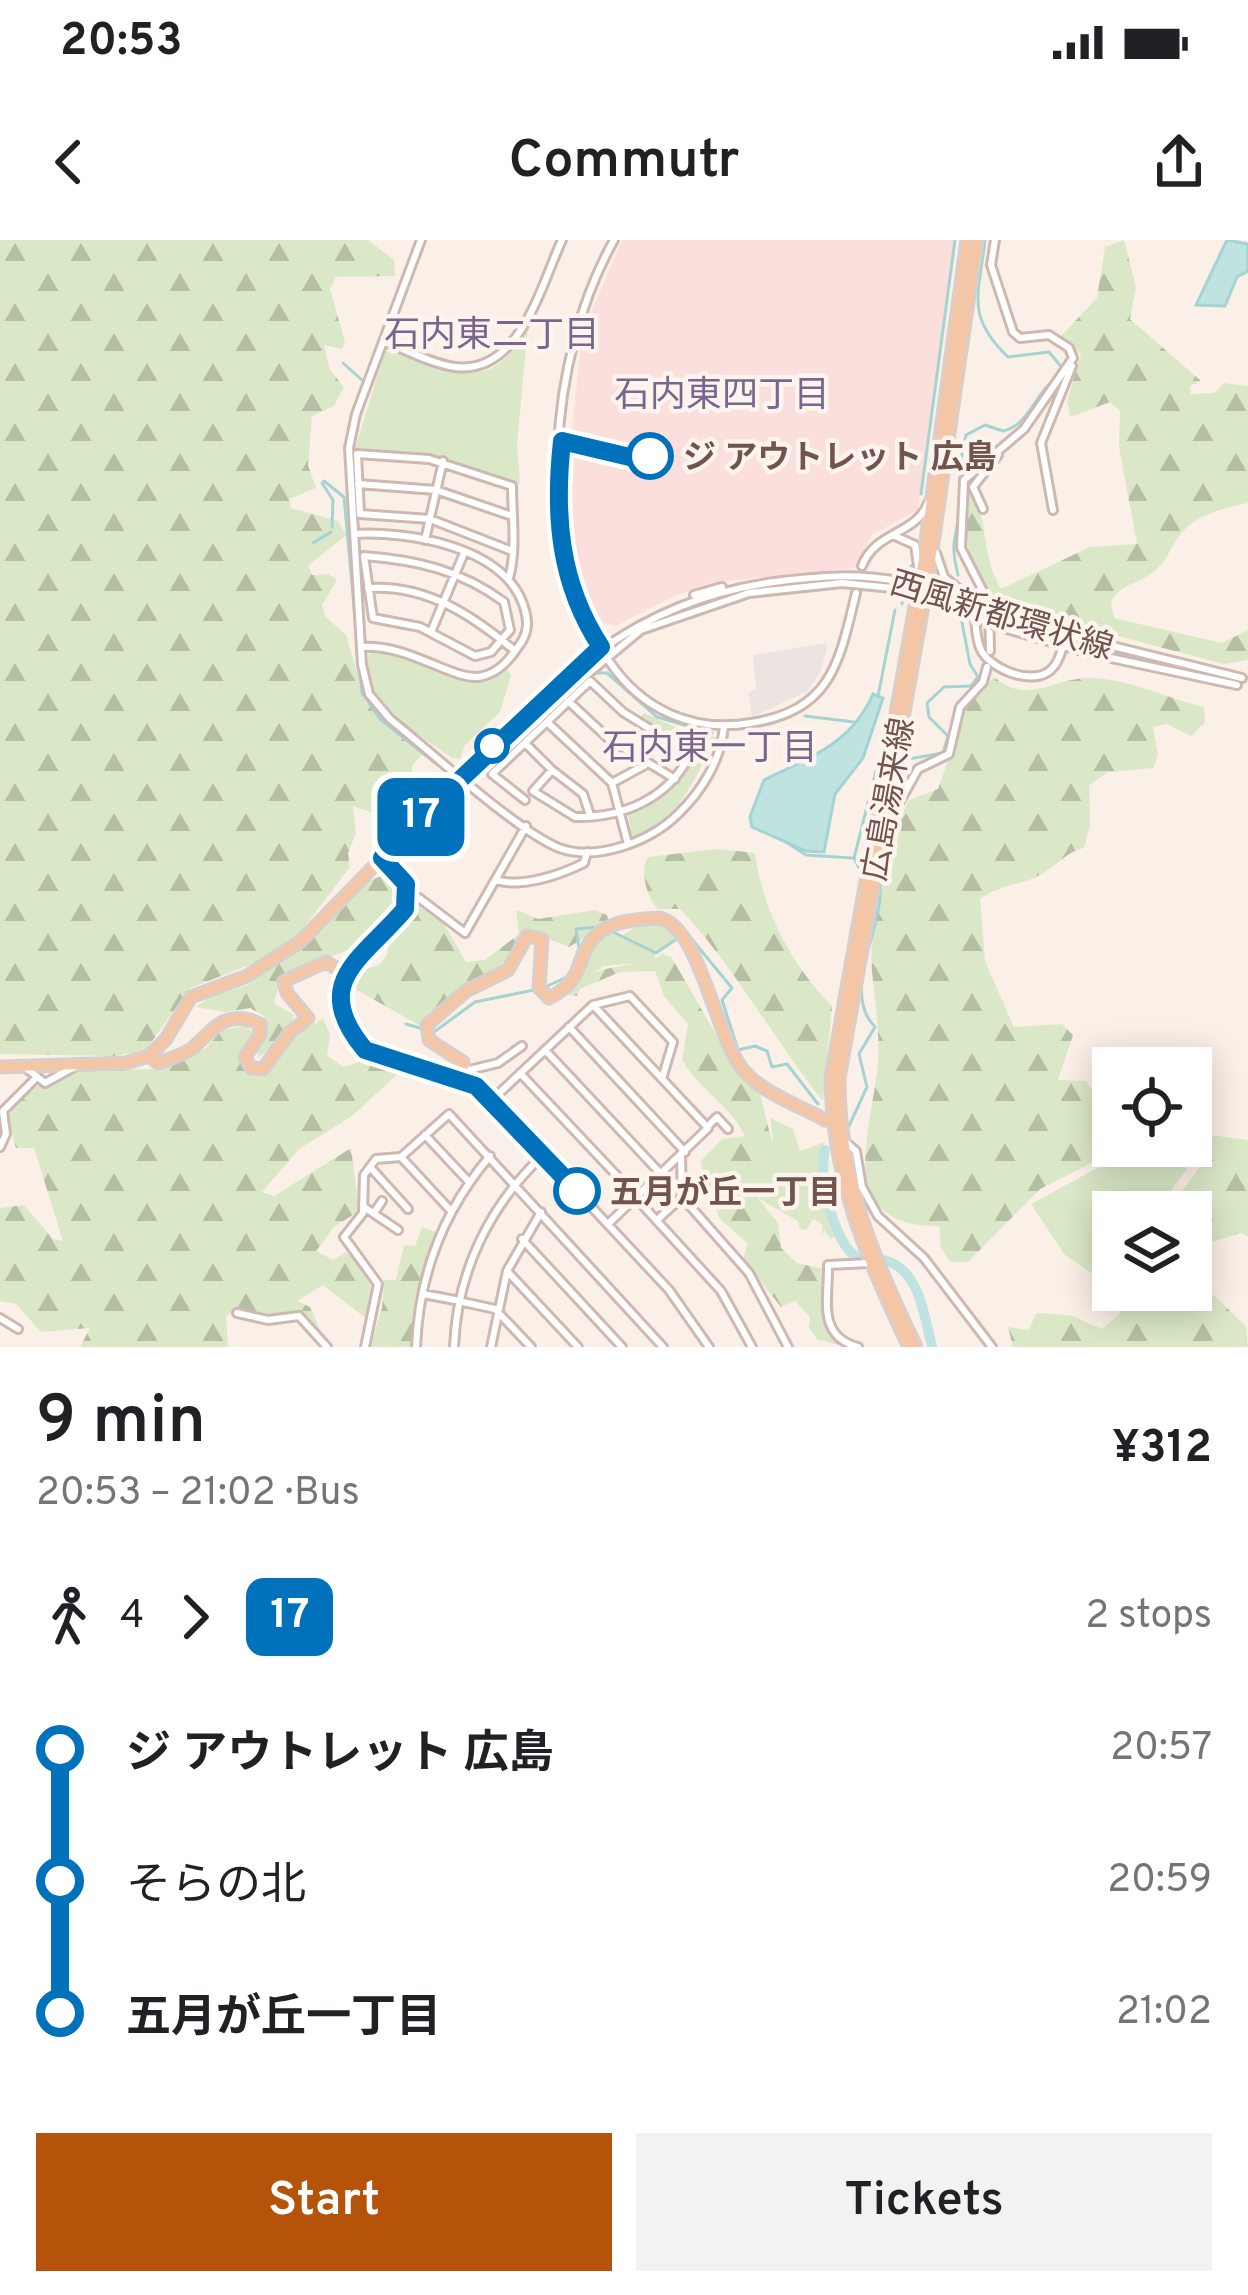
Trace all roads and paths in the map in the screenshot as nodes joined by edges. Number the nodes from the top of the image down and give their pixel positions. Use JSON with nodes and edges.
{"nodes":[{"id":1,"x":421,"y":240,"type":"edge"},
{"id":2,"x":562,"y":240,"type":"edge"},
{"id":3,"x":614,"y":240,"type":"edge"},
{"id":4,"x":967,"y":240,"type":"edge"},
{"id":5,"x":976,"y":240,"type":"edge"},
{"id":6,"x":995,"y":240,"type":"edge"},
{"id":7,"x":383,"y":341,"type":"junction"},
{"id":8,"x":1071,"y":363,"type":"junction"},
{"id":9,"x":1004,"y":448,"type":"junction"},
{"id":10,"x":443,"y":461,"type":"junction"},
{"id":11,"x":358,"y":484,"type":"junction"},
{"id":12,"x":934,"y":489,"type":"junction"},
{"id":13,"x":436,"y":490,"type":"junction"},
{"id":14,"x":983,"y":508,"type":"dead end"},
{"id":15,"x":1053,"y":510,"type":"dead end"},
{"id":16,"x":512,"y":516,"type":"junction"},
{"id":17,"x":430,"y":519,"type":"junction"},
{"id":18,"x":935,"y":531,"type":"junction"},
{"id":19,"x":353,"y":534,"type":"junction"},
{"id":20,"x":889,"y":534,"type":"junction"},
{"id":21,"x":425,"y":541,"type":"junction"},
{"id":22,"x":512,"y":551,"type":"junction"},
{"id":23,"x":464,"y":553,"type":"junction"},
{"id":24,"x":862,"y":566,"type":"dead end"},
{"id":25,"x":456,"y":573,"type":"junction"},
{"id":26,"x":509,"y":578,"type":"junction"},
{"id":27,"x":952,"y":581,"type":"junction"},
{"id":28,"x":902,"y":586,"type":"junction"},
{"id":29,"x":368,"y":588,"type":"junction"},
{"id":30,"x":856,"y":593,"type":"dead end"},
{"id":31,"x":924,"y":598,"type":"junction"},
{"id":32,"x":443,"y":602,"type":"junction"},
{"id":33,"x":913,"y":620,"type":"junction"},
{"id":34,"x":431,"y":632,"type":"junction"},
{"id":35,"x":502,"y":640,"type":"junction"},
{"id":36,"x":1064,"y":642,"type":"junction"},
{"id":37,"x":361,"y":647,"type":"junction"},
{"id":38,"x":515,"y":651,"type":"junction"},
{"id":39,"x":603,"y":651,"type":"junction"},
{"id":40,"x":990,"y":651,"type":"dead end"},
{"id":41,"x":987,"y":667,"type":"dead end"},
{"id":42,"x":1239,"y":682,"type":"dead end"},
{"id":43,"x":568,"y":701,"type":"junction"},
{"id":44,"x":546,"y":722,"type":"junction"},
{"id":45,"x":724,"y":726,"type":"junction"},
{"id":46,"x":525,"y":742,"type":"junction"},
{"id":47,"x":646,"y":764,"type":"junction"},
{"id":48,"x":552,"y":770,"type":"junction"},
{"id":49,"x":465,"y":778,"type":"junction"},
{"id":50,"x":675,"y":779,"type":"junction"},
{"id":51,"x":612,"y":783,"type":"junction"},
{"id":52,"x":533,"y":791,"type":"junction"},
{"id":53,"x":525,"y":800,"type":"junction"},
{"id":54,"x":621,"y":810,"type":"junction"},
{"id":55,"x":881,"y":813,"type":"junction"},
{"id":56,"x":512,"y":815,"type":"junction"},
{"id":57,"x":591,"y":816,"type":"junction"},
{"id":58,"x":526,"y":826,"type":"junction"},
{"id":59,"x":628,"y":844,"type":"junction"},
{"id":60,"x":587,"y":851,"type":"junction"},
{"id":61,"x":382,"y":858,"type":"junction"},
{"id":62,"x":496,"y":880,"type":"junction"},
{"id":63,"x":419,"y":898,"type":"dead end"},
{"id":64,"x":344,"y":974,"type":"junction"},
{"id":65,"x":593,"y":1005,"type":"junction"},
{"id":66,"x":569,"y":1027,"type":"junction"},
{"id":67,"x":522,"y":1046,"type":"dead end"},
{"id":68,"x":545,"y":1050,"type":"junction"},
{"id":69,"x":149,"y":1056,"type":"junction"},
{"id":70,"x":76,"y":1064,"type":"junction"},
{"id":71,"x":22,"y":1065,"type":"junction"},
{"id":72,"x":0,"y":1067,"type":"edge"},
{"id":73,"x":520,"y":1073,"type":"junction"},
{"id":74,"x":464,"y":1075,"type":"junction"},
{"id":75,"x":662,"y":1078,"type":"junction"},
{"id":76,"x":35,"y":1079,"type":"junction"},
{"id":77,"x":492,"y":1100,"type":"junction"},
{"id":78,"x":835,"y":1121,"type":"junction"},
{"id":79,"x":707,"y":1127,"type":"junction"},
{"id":80,"x":728,"y":1129,"type":"dead end"},
{"id":81,"x":425,"y":1135,"type":"junction"},
{"id":82,"x":837,"y":1140,"type":"junction"},
{"id":83,"x":0,"y":1147,"type":"edge"},
{"id":84,"x":682,"y":1154,"type":"junction"},
{"id":85,"x":543,"y":1155,"type":"junction"},
{"id":86,"x":490,"y":1156,"type":"junction"},
{"id":87,"x":401,"y":1157,"type":"junction"},
{"id":88,"x":369,"y":1166,"type":"junction"},
{"id":89,"x":661,"y":1174,"type":"junction"},
{"id":90,"x":469,"y":1182,"type":"junction"},
{"id":91,"x":516,"y":1183,"type":"junction"},
{"id":92,"x":682,"y":1197,"type":"junction"},
{"id":93,"x":637,"y":1198,"type":"junction"},
{"id":94,"x":382,"y":1201,"type":"dead end"},
{"id":95,"x":364,"y":1207,"type":"junction"},
{"id":96,"x":408,"y":1209,"type":"dead end"},
{"id":97,"x":451,"y":1211,"type":"junction"},
{"id":98,"x":542,"y":1211,"type":"junction"},
{"id":99,"x":374,"y":1214,"type":"junction"},
{"id":100,"x":658,"y":1220,"type":"junction"},
{"id":101,"x":608,"y":1224,"type":"junction"},
{"id":102,"x":398,"y":1230,"type":"dead end"},
{"id":103,"x":522,"y":1239,"type":"junction"},
{"id":104,"x":869,"y":1263,"type":"junction"},
{"id":105,"x":507,"y":1271,"type":"junction"},
{"id":106,"x":422,"y":1294,"type":"junction"},
{"id":107,"x":495,"y":1309,"type":"junction"},
{"id":108,"x":237,"y":1313,"type":"dead end"},
{"id":109,"x":0,"y":1318,"type":"edge"},
{"id":110,"x":18,"y":1330,"type":"dead end"},
{"id":111,"x":327,"y":1347,"type":"edge"},
{"id":112,"x":365,"y":1347,"type":"edge"},
{"id":113,"x":416,"y":1347,"type":"edge"},
{"id":114,"x":454,"y":1347,"type":"edge"},
{"id":115,"x":491,"y":1347,"type":"edge"},
{"id":116,"x":531,"y":1347,"type":"edge"},
{"id":117,"x":578,"y":1347,"type":"edge"},
{"id":118,"x":622,"y":1347,"type":"edge"},
{"id":119,"x":663,"y":1347,"type":"edge"},
{"id":120,"x":709,"y":1347,"type":"edge"},
{"id":121,"x":752,"y":1347,"type":"edge"},
{"id":122,"x":788,"y":1347,"type":"edge"},
{"id":123,"x":858,"y":1347,"type":"edge"},
{"id":124,"x":913,"y":1347,"type":"edge"},
{"id":125,"x":992,"y":1347,"type":"edge"}],
"edges":[{"from":1,"to":7,"type":"street"},
{"from":2,"to":7,"type":"street"},
{"from":3,"to":39,"type":"street"},
{"from":4,"to":12,"type":"main road","name":"広島湯来線"},
{"from":5,"to":18,"type":"main road","name":"広島湯来線"},
{"from":6,"to":8,"type":"street"},
{"from":7,"to":19,"type":"street"},
{"from":8,"to":9,"type":"street"},
{"from":8,"to":15,"type":"street"},
{"from":9,"to":14,"type":"street"},
{"from":9,"to":40,"type":"street"},
{"from":10,"to":11,"type":"street"},
{"from":10,"to":13,"type":"street"},
{"from":10,"to":16,"type":"street"},
{"from":11,"to":13,"type":"street"},
{"from":11,"to":17,"type":"street"},
{"from":12,"to":20,"type":"street"},
{"from":12,"to":33,"type":"main road","name":"広島湯来線"},
{"from":13,"to":16,"type":"street"},
{"from":13,"to":17,"type":"street"},
{"from":16,"to":22,"type":"street"},
{"from":17,"to":21,"type":"street"},
{"from":17,"to":22,"type":"street"},
{"from":18,"to":27,"type":"street"},
{"from":18,"to":31,"type":"main road","name":"広島湯来線"},
{"from":19,"to":21,"type":"street"},
{"from":19,"to":37,"type":"street"},
{"from":20,"to":24,"type":"street"},
{"from":20,"to":33,"type":"street"},
{"from":21,"to":23,"type":"street"},
{"from":22,"to":26,"type":"street"},
{"from":23,"to":25,"type":"street"},
{"from":23,"to":26,"type":"street"},
{"from":25,"to":29,"type":"street"},
{"from":25,"to":32,"type":"street"},
{"from":25,"to":35,"type":"street"},
{"from":26,"to":38,"type":"street"},
{"from":27,"to":31,"type":"street"},
{"from":27,"to":36,"type":"street"},
{"from":28,"to":36,"type":"street","name":"西風新都環状線","bridge":true},
{"from":28,"to":39,"type":"street","name":"西風新都環状線"},
{"from":28,"to":39,"type":"street","name":"西風新都環状線"},
{"from":29,"to":32,"type":"street"},
{"from":29,"to":34,"type":"street"},
{"from":30,"to":45,"type":"street"},
{"from":31,"to":55,"type":"main road","name":"広島湯来線"},
{"from":32,"to":34,"type":"street"},
{"from":32,"to":35,"type":"street"},
{"from":33,"to":55,"type":"main road","name":"広島湯来線"},
{"from":34,"to":35,"type":"street"},
{"from":35,"to":38,"type":"street"},
{"from":36,"to":42,"type":"street","name":"西風新都環状線"},
{"from":37,"to":38,"type":"street"},
{"from":37,"to":49,"type":"street"},
{"from":39,"to":45,"type":"street"},
{"from":39,"to":49,"type":"street","name":"西風新都環状線"},
{"from":41,"to":55,"type":"street"},
{"from":43,"to":44,"type":"street"},
{"from":43,"to":47,"type":"street"},
{"from":43,"to":50,"type":"street"},
{"from":44,"to":46,"type":"street"},
{"from":44,"to":51,"type":"street"},
{"from":45,"to":59,"type":"street"},
{"from":46,"to":48,"type":"street"},
{"from":46,"to":53,"type":"street"},
{"from":47,"to":50,"type":"street"},
{"from":47,"to":51,"type":"street"},
{"from":48,"to":52,"type":"street"},
{"from":48,"to":57,"type":"street"},
{"from":49,"to":56,"type":"street"},
{"from":49,"to":61,"type":"street","name":"西風新都環状線"},
{"from":50,"to":54,"type":"street"},
{"from":51,"to":54,"type":"street"},
{"from":52,"to":53,"type":"street"},
{"from":52,"to":57,"type":"street"},
{"from":53,"to":56,"type":"street"},
{"from":54,"to":57,"type":"street"},
{"from":54,"to":59,"type":"street"},
{"from":55,"to":78,"type":"main road","name":"広島湯来線"},
{"from":56,"to":58,"type":"street"},
{"from":58,"to":60,"type":"street"},
{"from":58,"to":62,"type":"street"},
{"from":59,"to":60,"type":"street"},
{"from":60,"to":62,"type":"street"},
{"from":61,"to":64,"type":"main road"},
{"from":61,"to":69,"type":"main road"},
{"from":62,"to":63,"type":"street"},
{"from":64,"to":69,"type":"main road"},
{"from":64,"to":74,"type":"main road"},
{"from":65,"to":66,"type":"street"},
{"from":65,"to":75,"type":"street"},
{"from":65,"to":75,"type":"street"},
{"from":66,"to":68,"type":"street"},
{"from":66,"to":84,"type":"street"},
{"from":67,"to":74,"type":"street"},
{"from":68,"to":73,"type":"street"},
{"from":68,"to":89,"type":"street"},
{"from":69,"to":70,"type":"main road"},
{"from":70,"to":71,"type":"main road"},
{"from":70,"to":76,"type":"street"},
{"from":71,"to":72,"type":"main road"},
{"from":71,"to":76,"type":"street"},
{"from":73,"to":77,"type":"street"},
{"from":73,"to":93,"type":"street"},
{"from":74,"to":77,"type":"street"},
{"from":74,"to":78,"type":"main road"},
{"from":75,"to":79,"type":"street"},
{"from":76,"to":83,"type":"street"},
{"from":77,"to":85,"type":"street"},
{"from":78,"to":82,"type":"main road","name":"広島湯来線"},
{"from":79,"to":80,"type":"street"},
{"from":79,"to":84,"type":"street"},
{"from":81,"to":86,"type":"street"},
{"from":81,"to":87,"type":"street"},
{"from":81,"to":90,"type":"street"},
{"from":82,"to":104,"type":"main road","name":"広島湯来線"},
{"from":82,"to":124,"type":"main road","name":"広島湯来線"},
{"from":82,"to":125,"type":"street"},
{"from":84,"to":89,"type":"street"},
{"from":84,"to":92,"type":"street"},
{"from":85,"to":91,"type":"street"},
{"from":85,"to":101,"type":"street"},
{"from":86,"to":90,"type":"street"},
{"from":86,"to":91,"type":"street"},
{"from":87,"to":88,"type":"street"},
{"from":87,"to":97,"type":"street"},
{"from":88,"to":95,"type":"street"},
{"from":88,"to":96,"type":"street"},
{"from":89,"to":93,"type":"street"},
{"from":90,"to":97,"type":"street"},
{"from":91,"to":98,"type":"street"},
{"from":91,"to":114,"type":"street"},
{"from":92,"to":100,"type":"street"},
{"from":92,"to":122,"type":"street"},
{"from":93,"to":100,"type":"street"},
{"from":93,"to":101,"type":"street"},
{"from":94,"to":99,"type":"street"},
{"from":95,"to":99,"type":"street"},
{"from":95,"to":112,"type":"street"},
{"from":97,"to":106,"type":"street"},
{"from":98,"to":103,"type":"street"},
{"from":98,"to":119,"type":"street"},
{"from":99,"to":102,"type":"street"},
{"from":100,"to":121,"type":"street"},
{"from":101,"to":120,"type":"street"},
{"from":103,"to":105,"type":"street"},
{"from":103,"to":118,"type":"street"},
{"from":104,"to":123,"type":"street"},
{"from":104,"to":124,"type":"main road","name":"広島湯来線"},
{"from":105,"to":107,"type":"street"},
{"from":105,"to":117,"type":"street"},
{"from":106,"to":107,"type":"street"},
{"from":106,"to":113,"type":"street"},
{"from":107,"to":115,"type":"street"},
{"from":107,"to":116,"type":"street"},
{"from":108,"to":111,"type":"street"},
{"from":109,"to":110,"type":"street"}]}
